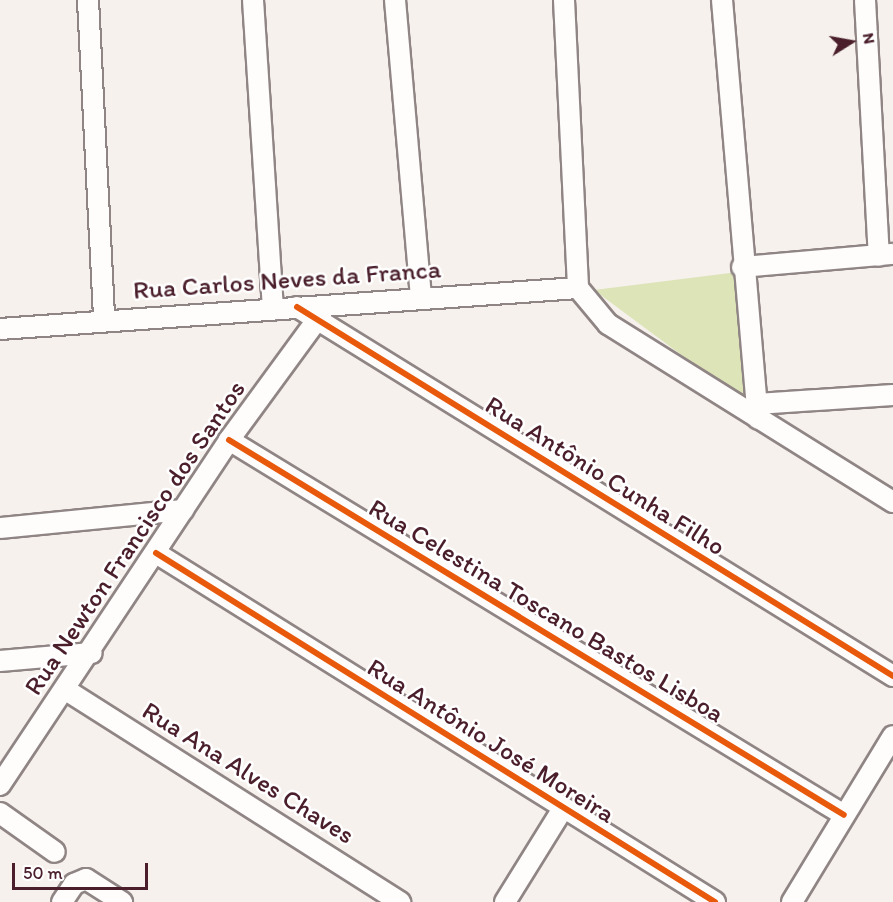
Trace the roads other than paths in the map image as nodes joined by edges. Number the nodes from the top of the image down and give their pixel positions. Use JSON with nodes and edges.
{"nodes":[{"id":1,"x":88,"y":0,"type":"edge"},
{"id":2,"x":253,"y":0,"type":"edge"},
{"id":3,"x":395,"y":0,"type":"edge"},
{"id":4,"x":564,"y":0,"type":"edge"},
{"id":5,"x":722,"y":0,"type":"edge"},
{"id":6,"x":865,"y":0,"type":"edge"},
{"id":7,"x":886,"y":255,"type":"edge"},
{"id":8,"x":742,"y":267,"type":"junction"},
{"id":9,"x":578,"y":288,"type":"junction"},
{"id":10,"x":421,"y":298,"type":"junction"},
{"id":11,"x":297,"y":307,"type":"junction"},
{"id":12,"x":273,"y":309,"type":"junction"},
{"id":13,"x":104,"y":319,"type":"junction"},
{"id":14,"x":315,"y":321,"type":"junction"},
{"id":15,"x":0,"y":329,"type":"edge"},
{"id":16,"x":893,"y":395,"type":"edge"},
{"id":17,"x":758,"y":411,"type":"junction"},
{"id":18,"x":229,"y":440,"type":"junction"},
{"id":19,"x":893,"y":502,"type":"edge"},
{"id":20,"x":183,"y":510,"type":"junction"},
{"id":21,"x":0,"y":528,"type":"edge"},
{"id":22,"x":156,"y":554,"type":"junction"},
{"id":23,"x":92,"y":653,"type":"junction"},
{"id":24,"x":0,"y":661,"type":"edge"},
{"id":25,"x":893,"y":676,"type":"edge"},
{"id":26,"x":66,"y":690,"type":"junction"},
{"id":27,"x":893,"y":736,"type":"edge"},
{"id":28,"x":0,"y":785,"type":"edge"},
{"id":29,"x":562,"y":810,"type":"junction"},
{"id":30,"x":0,"y":813,"type":"edge"},
{"id":31,"x":843,"y":815,"type":"junction"},
{"id":32,"x":55,"y":852,"type":"dead end"},
{"id":33,"x":62,"y":902,"type":"edge"},
{"id":34,"x":122,"y":902,"type":"edge"},
{"id":35,"x":400,"y":902,"type":"edge"},
{"id":36,"x":505,"y":902,"type":"edge"},
{"id":37,"x":715,"y":902,"type":"edge"},
{"id":38,"x":792,"y":902,"type":"edge"}],
"edges":[{"from":1,"to":13,"type":"street"},
{"from":2,"to":12,"type":"street"},
{"from":3,"to":10,"type":"street"},
{"from":4,"to":9,"type":"street"},
{"from":5,"to":8,"type":"street"},
{"from":6,"to":7,"type":"street"},
{"from":7,"to":8,"type":"street"},
{"from":8,"to":17,"type":"street"},
{"from":9,"to":10,"type":"street","name":"Rua Carlos Neves da Franca"},
{"from":9,"to":17,"type":"street"},
{"from":10,"to":11,"type":"street","name":"Rua Carlos Neves da Franca"},
{"from":11,"to":12,"type":"street","name":"Rua Carlos Neves da Franca"},
{"from":11,"to":14,"type":"street","name":"Rua Antônio Cunha Filho"},
{"from":12,"to":13,"type":"street","name":"Rua Carlos Neves da Franca"},
{"from":13,"to":15,"type":"street","name":"Rua Carlos Neves da Franca"},
{"from":14,"to":18,"type":"street","name":"Rua Newton Francisco dos Santos"},
{"from":14,"to":25,"type":"street","name":"Rua Antônio Cunha Filho"},
{"from":16,"to":17,"type":"street"},
{"from":17,"to":19,"type":"street"},
{"from":18,"to":20,"type":"street","name":"Rua Newton Francisco dos Santos"},
{"from":18,"to":31,"type":"street","name":"Rua Celestina Toscano Bastos Lisboa"},
{"from":20,"to":21,"type":"street"},
{"from":20,"to":22,"type":"street","name":"Rua Newton Francisco dos Santos"},
{"from":22,"to":23,"type":"street","name":"Rua Newton Francisco dos Santos"},
{"from":22,"to":29,"type":"street","name":"Rua Antônio José Moreira"},
{"from":23,"to":24,"type":"street"},
{"from":23,"to":26,"type":"street","name":"Rua Newton Francisco dos Santos"},
{"from":26,"to":28,"type":"street","name":"Rua Newton Francisco dos Santos"},
{"from":26,"to":35,"type":"street","name":"Rua Ana Alves Chaves"},
{"from":27,"to":31,"type":"street"},
{"from":29,"to":36,"type":"street"},
{"from":29,"to":37,"type":"street","name":"Rua Antônio José Moreira"},
{"from":30,"to":32,"type":"street"},
{"from":31,"to":38,"type":"street"},
{"from":33,"to":34,"type":"street"}]}
